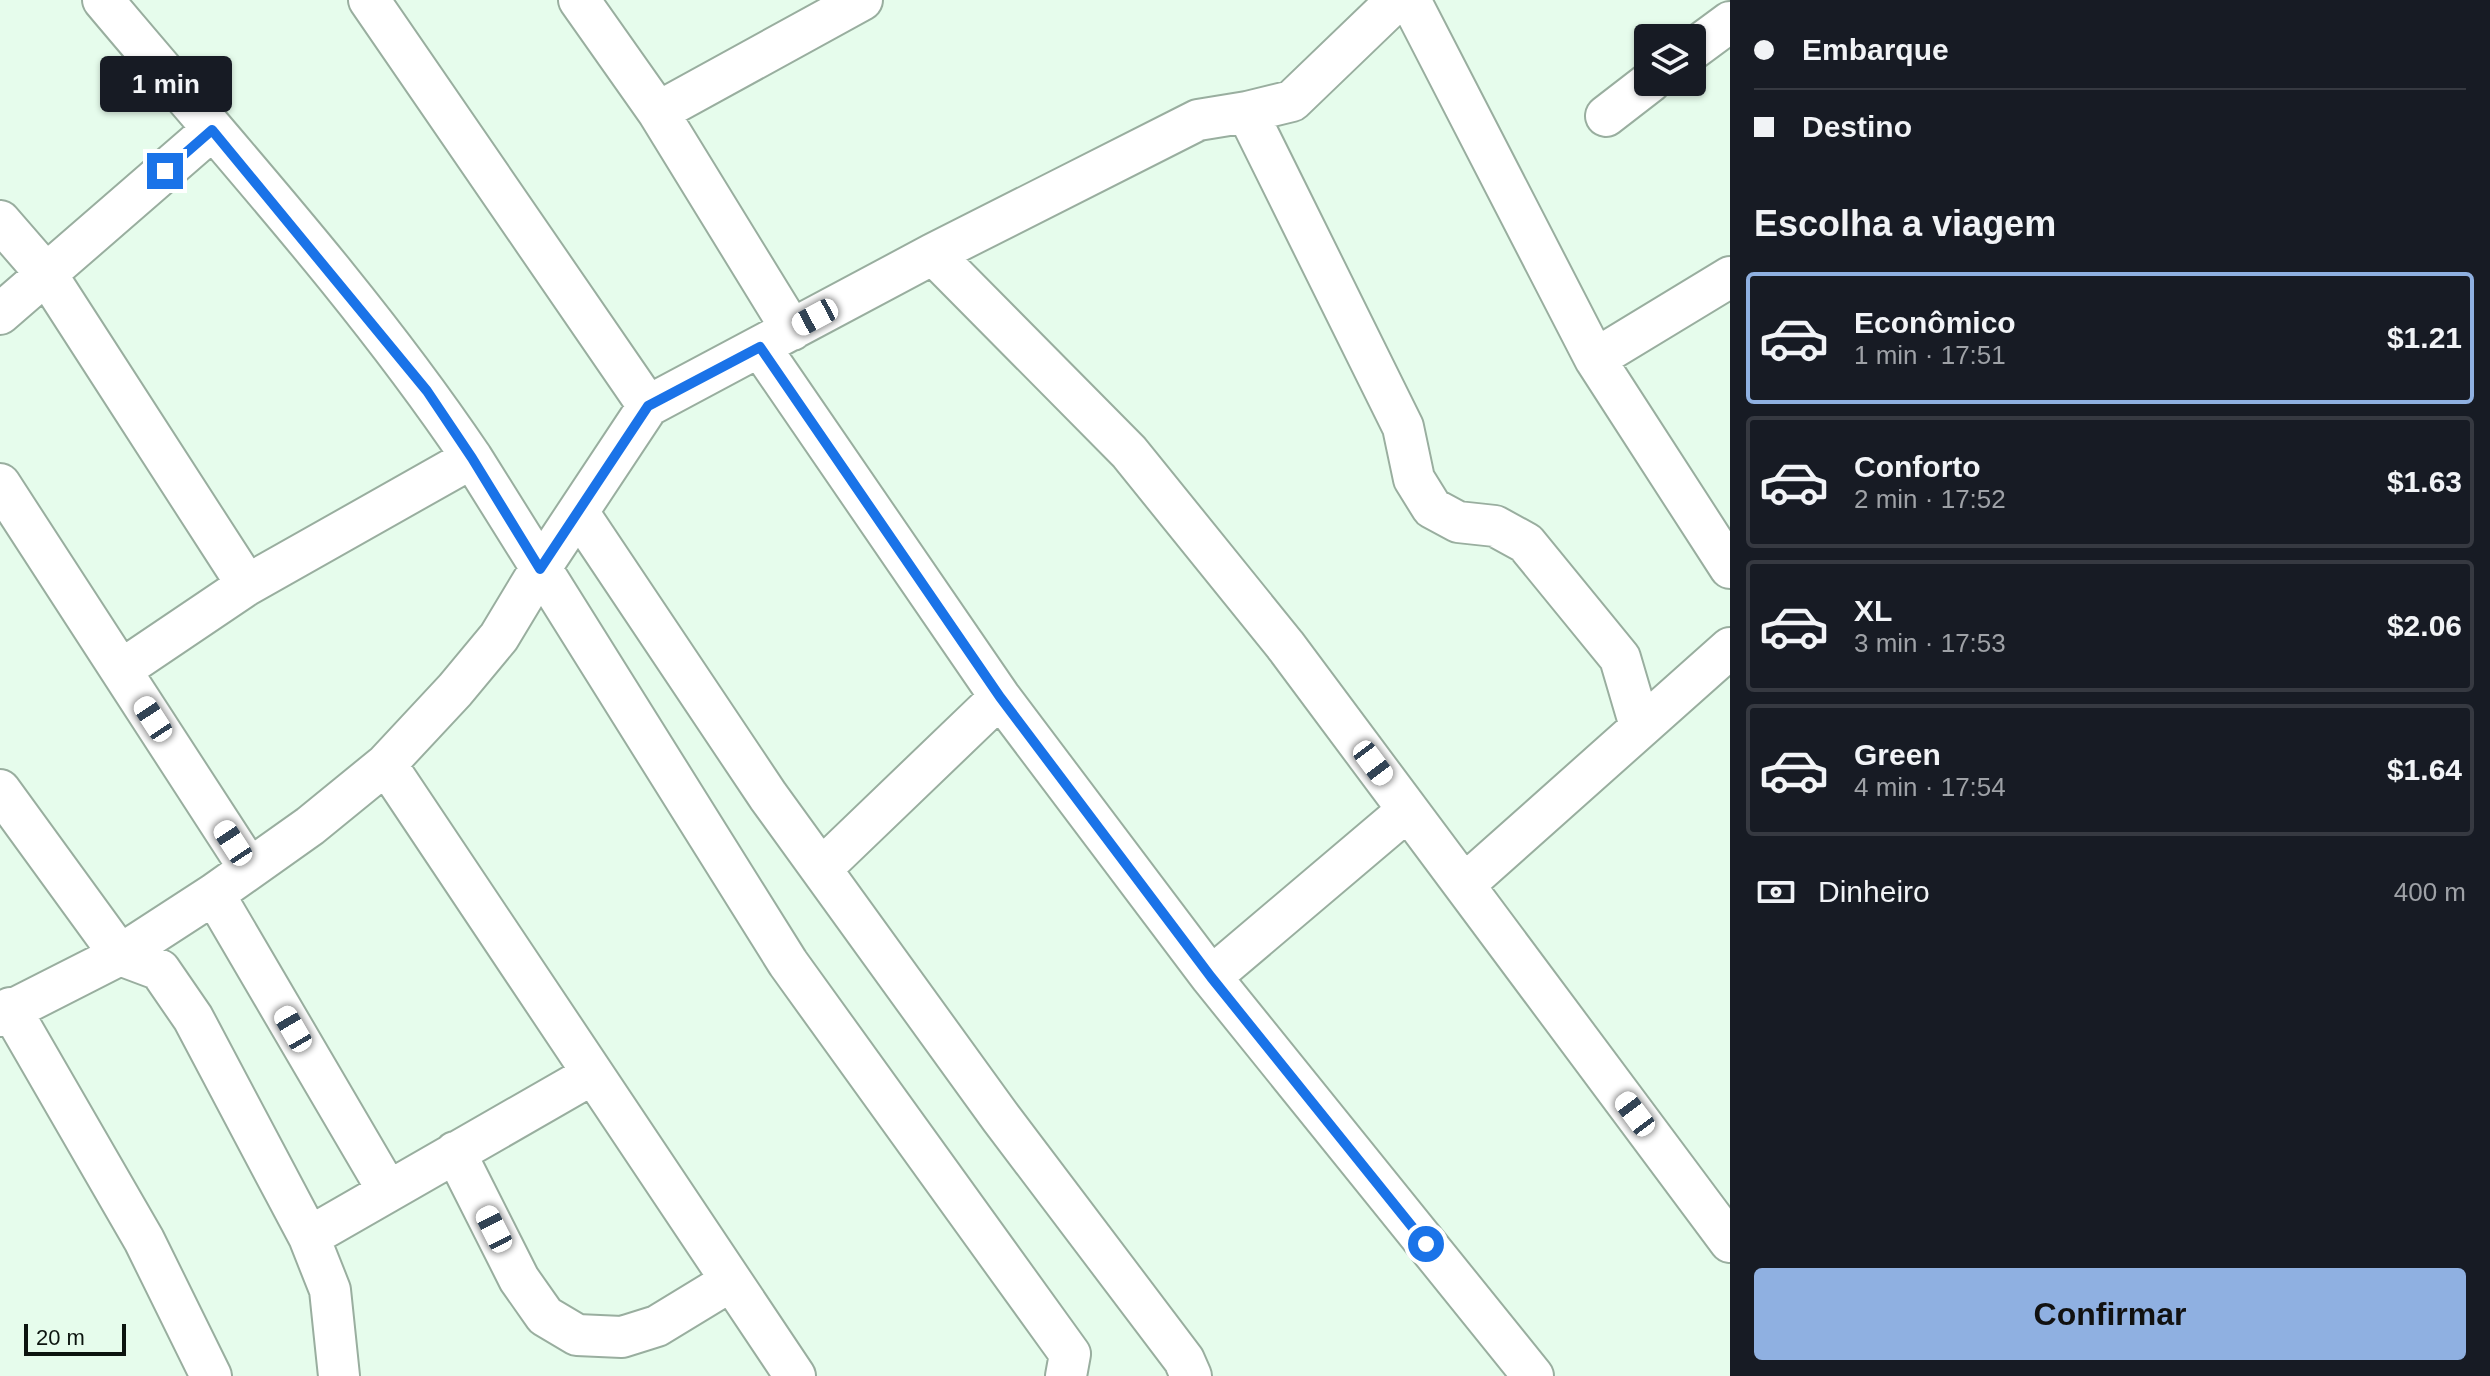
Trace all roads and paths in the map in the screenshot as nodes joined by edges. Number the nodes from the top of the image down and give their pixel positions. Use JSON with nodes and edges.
{"nodes":[{"id":1,"x":103,"y":0,"type":"edge"},
{"id":2,"x":369,"y":0,"type":"edge"},
{"id":3,"x":579,"y":0,"type":"edge"},
{"id":4,"x":862,"y":0,"type":"edge"},
{"id":5,"x":1397,"y":0,"type":"edge"},
{"id":6,"x":1410,"y":0,"type":"edge"},
{"id":7,"x":1730,"y":22,"type":"edge"},
{"id":8,"x":1706,"y":40,"type":"edge"},
{"id":9,"x":1634,"y":94,"type":"edge"},
{"id":10,"x":658,"y":112,"type":"junction"},
{"id":11,"x":1247,"y":112,"type":"junction"},
{"id":12,"x":1606,"y":116,"type":"dead end"},
{"id":13,"x":212,"y":130,"type":"junction"},
{"id":14,"x":0,"y":221,"type":"edge"},
{"id":15,"x":933,"y":254,"type":"junction"},
{"id":16,"x":47,"y":275,"type":"junction"},
{"id":17,"x":1730,"y":277,"type":"edge"},
{"id":18,"x":0,"y":314,"type":"edge"},
{"id":19,"x":776,"y":338,"type":"junction"},
{"id":20,"x":1595,"y":359,"type":"junction"},
{"id":21,"x":648,"y":406,"type":"junction"},
{"id":22,"x":472,"y":458,"type":"junction"},
{"id":23,"x":0,"y":484,"type":"edge"},
{"id":24,"x":578,"y":512,"type":"junction"},
{"id":25,"x":1730,"y":568,"type":"edge"},
{"id":26,"x":540,"y":569,"type":"junction"},
{"id":27,"x":247,"y":585,"type":"junction"},
{"id":28,"x":1730,"y":648,"type":"edge"},
{"id":29,"x":121,"y":670,"type":"junction"},
{"id":30,"x":1000,"y":697,"type":"junction"},
{"id":31,"x":1640,"y":726,"type":"junction"},
{"id":32,"x":386,"y":764,"type":"junction"},
{"id":33,"x":0,"y":790,"type":"edge"},
{"id":34,"x":1408,"y":810,"type":"junction"},
{"id":35,"x":249,"y":868,"type":"junction"},
{"id":36,"x":821,"y":869,"type":"junction"},
{"id":37,"x":1465,"y":884,"type":"junction"},
{"id":38,"x":214,"y":894,"type":"junction"},
{"id":39,"x":120,"y":955,"type":"junction"},
{"id":40,"x":1211,"y":977,"type":"junction"},
{"id":41,"x":5,"y":1012,"type":"edge"},
{"id":42,"x":593,"y":1074,"type":"junction"},
{"id":43,"x":455,"y":1152,"type":"junction"},
{"id":44,"x":388,"y":1191,"type":"junction"},
{"id":45,"x":309,"y":1237,"type":"junction"},
{"id":46,"x":1730,"y":1242,"type":"edge"},
{"id":47,"x":731,"y":1281,"type":"junction"},
{"id":48,"x":211,"y":1376,"type":"edge"},
{"id":49,"x":339,"y":1376,"type":"edge"},
{"id":50,"x":795,"y":1376,"type":"edge"},
{"id":51,"x":1066,"y":1376,"type":"edge"},
{"id":52,"x":1191,"y":1376,"type":"edge"},
{"id":53,"x":1533,"y":1376,"type":"edge"}],
"edges":[{"from":1,"to":13,"type":"street"},
{"from":2,"to":21,"type":"street"},
{"from":3,"to":10,"type":"street"},
{"from":4,"to":10,"type":"street"},
{"from":5,"to":11,"type":"street"},
{"from":6,"to":20,"type":"street"},
{"from":7,"to":8,"type":"street"},
{"from":9,"to":12,"type":"street"},
{"from":10,"to":19,"type":"street"},
{"from":11,"to":15,"type":"street"},
{"from":11,"to":31,"type":"street"},
{"from":13,"to":16,"type":"street"},
{"from":13,"to":22,"type":"street"},
{"from":14,"to":16,"type":"street"},
{"from":15,"to":19,"type":"street"},
{"from":15,"to":34,"type":"street"},
{"from":16,"to":18,"type":"street"},
{"from":16,"to":27,"type":"street"},
{"from":17,"to":20,"type":"street"},
{"from":19,"to":21,"type":"street"},
{"from":19,"to":30,"type":"street"},
{"from":20,"to":25,"type":"street"},
{"from":21,"to":24,"type":"street"},
{"from":22,"to":26,"type":"street"},
{"from":22,"to":27,"type":"street"},
{"from":23,"to":29,"type":"street"},
{"from":24,"to":26,"type":"street"},
{"from":24,"to":36,"type":"street"},
{"from":26,"to":32,"type":"street"},
{"from":26,"to":51,"type":"street"},
{"from":27,"to":29,"type":"street"},
{"from":28,"to":31,"type":"street"},
{"from":29,"to":35,"type":"street"},
{"from":30,"to":36,"type":"street"},
{"from":30,"to":40,"type":"street"},
{"from":31,"to":37,"type":"street"},
{"from":32,"to":35,"type":"street"},
{"from":32,"to":42,"type":"street"},
{"from":33,"to":39,"type":"street"},
{"from":34,"to":37,"type":"street"},
{"from":34,"to":40,"type":"street"},
{"from":35,"to":38,"type":"street"},
{"from":36,"to":52,"type":"street"},
{"from":37,"to":46,"type":"street"},
{"from":38,"to":39,"type":"street"},
{"from":38,"to":44,"type":"street"},
{"from":39,"to":41,"type":"street"},
{"from":39,"to":45,"type":"street"},
{"from":40,"to":53,"type":"street"},
{"from":41,"to":48,"type":"street"},
{"from":42,"to":43,"type":"street"},
{"from":42,"to":47,"type":"street"},
{"from":43,"to":44,"type":"street"},
{"from":43,"to":47,"type":"street"},
{"from":44,"to":45,"type":"street"},
{"from":45,"to":49,"type":"street"},
{"from":47,"to":50,"type":"street"}]}
